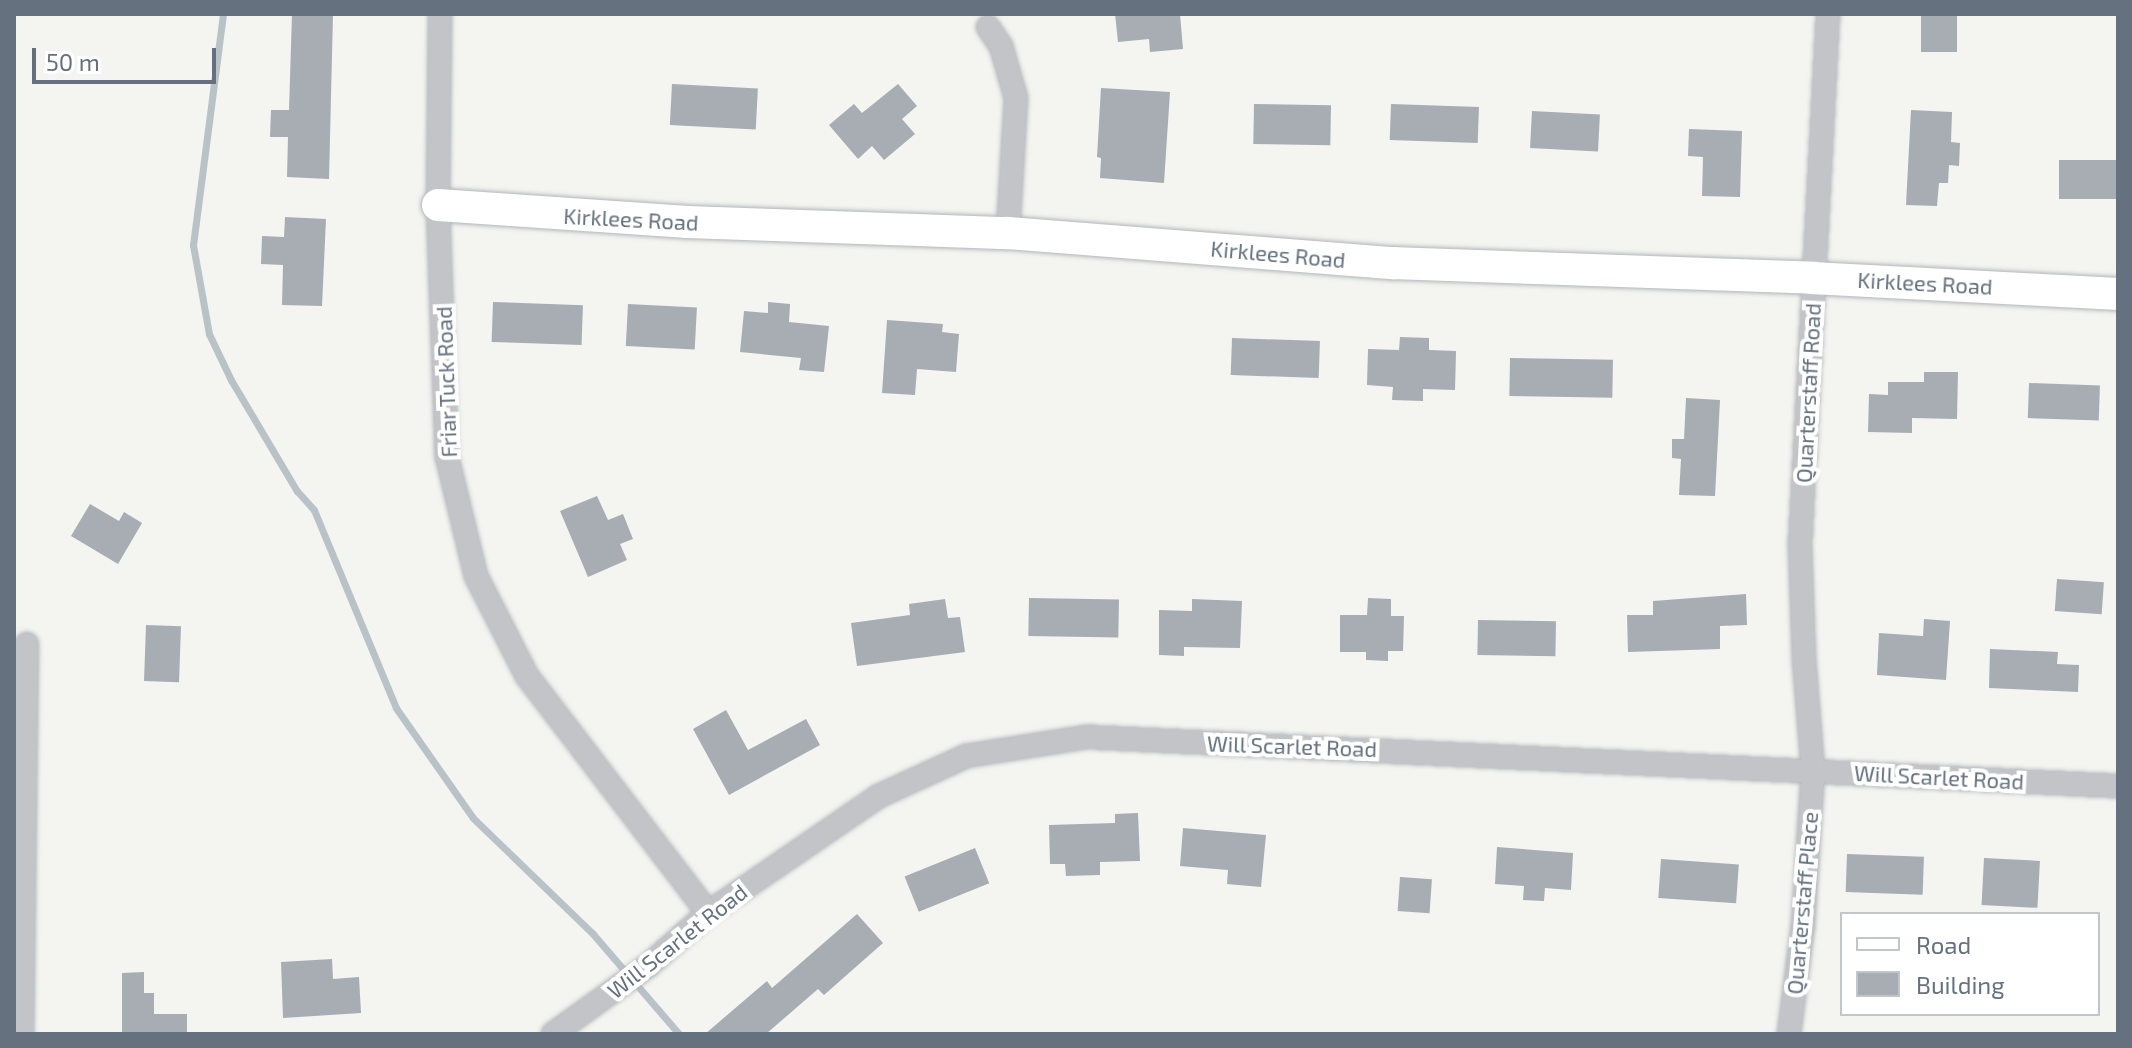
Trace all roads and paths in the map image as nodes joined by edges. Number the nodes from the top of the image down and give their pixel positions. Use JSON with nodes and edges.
{"nodes":[{"id":1,"x":440,"y":14,"type":"edge"},
{"id":2,"x":1828,"y":14,"type":"edge"},
{"id":3,"x":988,"y":27,"type":"dead end"},
{"id":4,"x":438,"y":205,"type":"junction"},
{"id":5,"x":1008,"y":233,"type":"junction"},
{"id":6,"x":1813,"y":278,"type":"junction"},
{"id":7,"x":2118,"y":294,"type":"edge"},
{"id":8,"x":27,"y":644,"type":"dead end"},
{"id":9,"x":1813,"y":771,"type":"junction"},
{"id":10,"x":2118,"y":786,"type":"edge"},
{"id":11,"x":708,"y":913,"type":"junction"},
{"id":12,"x":22,"y":1034,"type":"edge"},
{"id":13,"x":553,"y":1034,"type":"edge"},
{"id":14,"x":1789,"y":1034,"type":"edge"}],
"edges":[{"from":1,"to":4,"type":"street","name":"Friar Tuck Road"},
{"from":2,"to":6,"type":"street","name":"Quarterstaff Road"},
{"from":3,"to":5,"type":"street"},
{"from":4,"to":5,"type":"street","name":"Kirklees Road"},
{"from":4,"to":11,"type":"street","name":"Friar Tuck Road"},
{"from":5,"to":6,"type":"street","name":"Kirklees Road"},
{"from":6,"to":7,"type":"street","name":"Kirklees Road"},
{"from":6,"to":9,"type":"street","name":"Quarterstaff Road"},
{"from":8,"to":12,"type":"street"},
{"from":9,"to":10,"type":"street","name":"Will Scarlet Road"},
{"from":9,"to":11,"type":"street","name":"Will Scarlet Road"},
{"from":9,"to":14,"type":"street","name":"Quarterstaff Place"},
{"from":11,"to":13,"type":"street","name":"Will Scarlet Road"}]}
